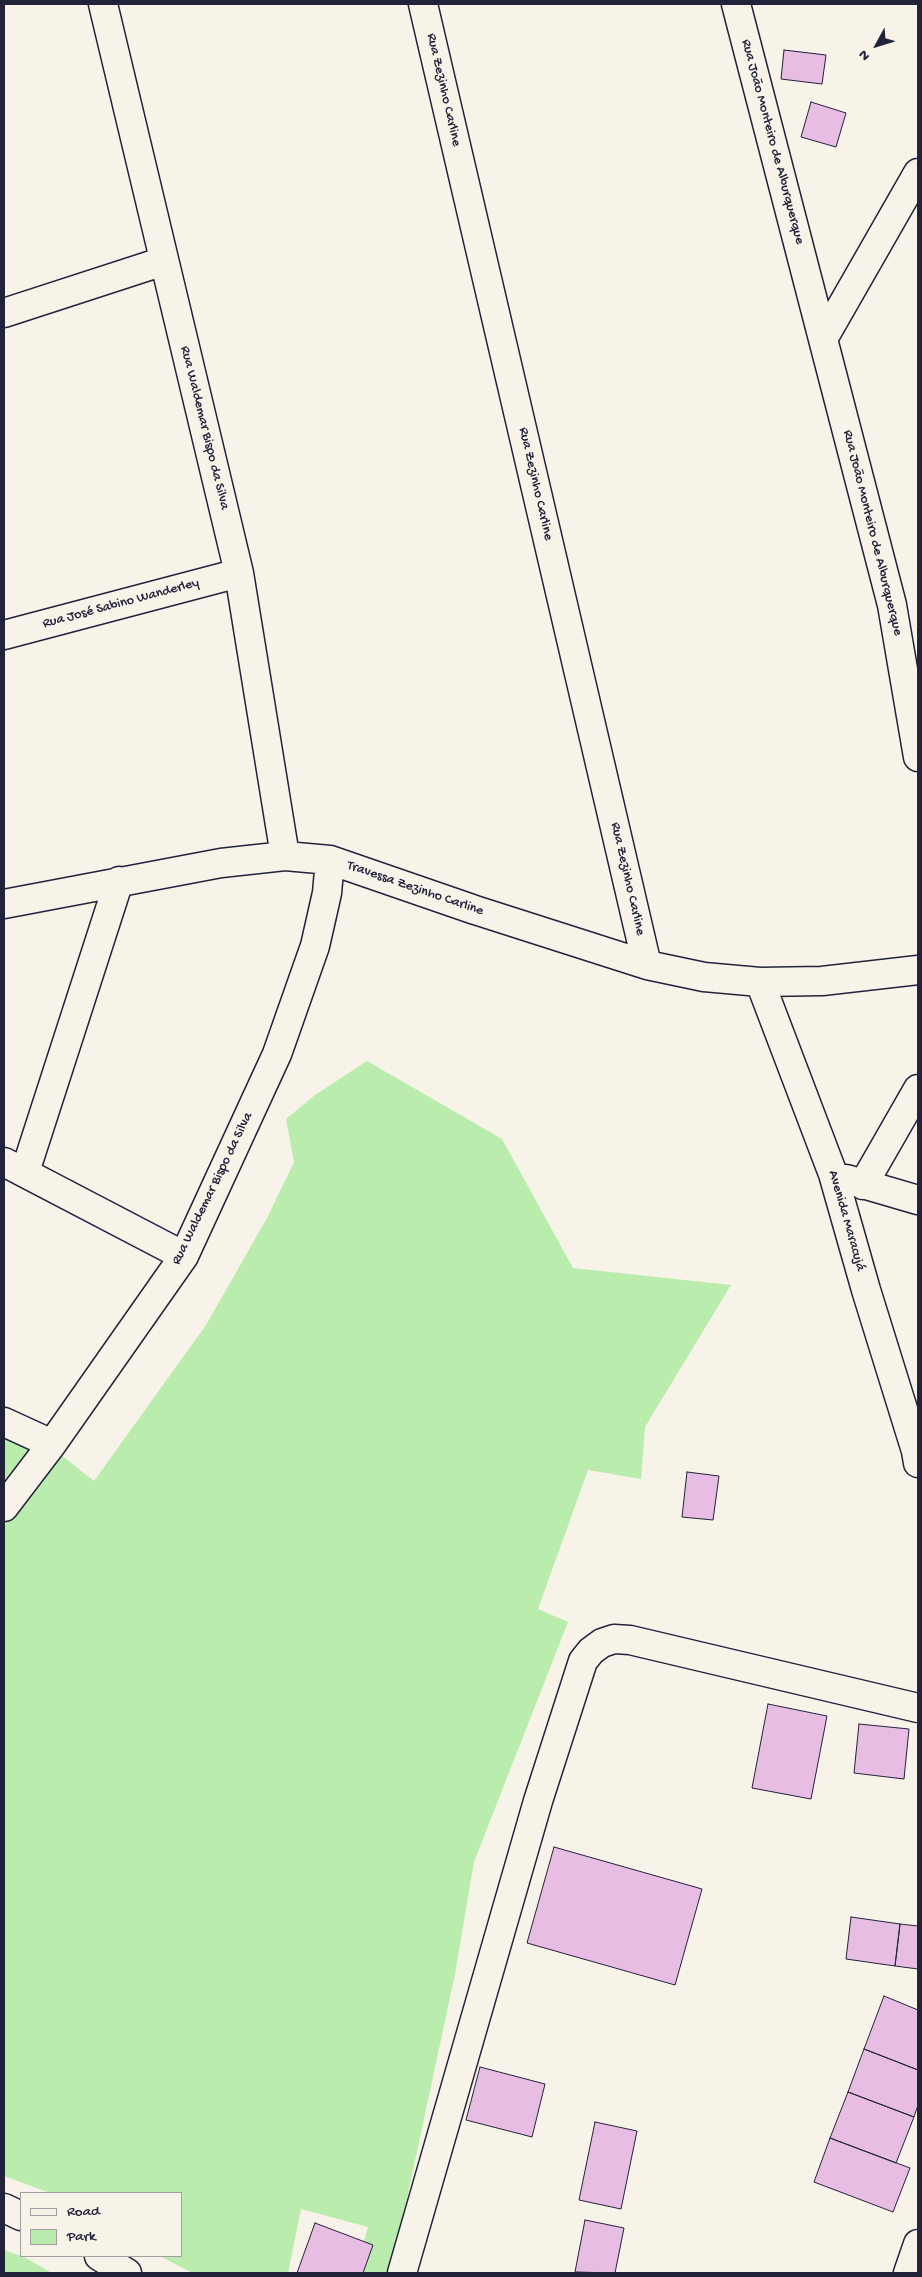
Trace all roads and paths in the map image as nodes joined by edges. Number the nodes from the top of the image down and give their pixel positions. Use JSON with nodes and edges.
{"nodes":[{"id":1,"x":103,"y":4,"type":"edge"},
{"id":2,"x":423,"y":4,"type":"edge"},
{"id":3,"x":736,"y":4,"type":"edge"},
{"id":4,"x":918,"y":173,"type":"edge"},
{"id":5,"x":164,"y":261,"type":"junction"},
{"id":6,"x":4,"y":313,"type":"edge"},
{"id":7,"x":823,"y":339,"type":"junction"},
{"id":8,"x":239,"y":573,"type":"junction"},
{"id":9,"x":4,"y":635,"type":"edge"},
{"id":10,"x":918,"y":757,"type":"edge"},
{"id":11,"x":285,"y":856,"type":"junction"},
{"id":12,"x":330,"y":860,"type":"junction"},
{"id":13,"x":119,"y":882,"type":"junction"},
{"id":14,"x":4,"y":904,"type":"edge"},
{"id":15,"x":647,"y":965,"type":"junction"},
{"id":16,"x":918,"y":970,"type":"edge"},
{"id":17,"x":760,"y":982,"type":"junction"},
{"id":18,"x":918,"y":1089,"type":"edge"},
{"id":19,"x":14,"y":1167,"type":"edge"},
{"id":20,"x":833,"y":1174,"type":"junction"},
{"id":21,"x":863,"y":1185,"type":"junction"},
{"id":22,"x":918,"y":1200,"type":"edge"},
{"id":23,"x":184,"y":1256,"type":"junction"},
{"id":24,"x":4,"y":1422,"type":"edge"},
{"id":25,"x":52,"y":1444,"type":"junction"},
{"id":26,"x":918,"y":1455,"type":"edge"},
{"id":27,"x":4,"y":1506,"type":"edge"},
{"id":28,"x":918,"y":1708,"type":"edge"},
{"id":29,"x":4,"y":2208,"type":"edge"},
{"id":30,"x":20,"y":2216,"type":"edge"},
{"id":31,"x":918,"y":2244,"type":"edge"},
{"id":32,"x":101,"y":2257,"type":"edge"},
{"id":33,"x":127,"y":2273,"type":"edge"},
{"id":34,"x":402,"y":2273,"type":"edge"},
{"id":35,"x":908,"y":2273,"type":"edge"}],
"edges":[{"from":1,"to":5,"type":"street","name":"Rua Waldemar Bispo da Silva"},
{"from":2,"to":15,"type":"street","name":"Rua Zezinho Carline"},
{"from":3,"to":7,"type":"street","name":"Rua João Monteiro de Alburquerque"},
{"from":4,"to":7,"type":"street"},
{"from":5,"to":6,"type":"street"},
{"from":5,"to":8,"type":"street","name":"Rua Waldemar Bispo da Silva"},
{"from":7,"to":10,"type":"street","name":"Rua João Monteiro de Alburquerque"},
{"from":8,"to":9,"type":"street","name":"Rua José Sabino Wanderley"},
{"from":8,"to":11,"type":"street","name":"Rua Waldemar Bispo da Silva"},
{"from":11,"to":12,"type":"street","name":"Travessa Zezinho Carline"},
{"from":11,"to":13,"type":"street","name":"Travessa Zezinho Carline"},
{"from":12,"to":15,"type":"street","name":"Travessa Zezinho Carline"},
{"from":12,"to":23,"type":"street","name":"Rua Waldemar Bispo da Silva"},
{"from":13,"to":14,"type":"street","name":"Travessa Zezinho Carline"},
{"from":13,"to":19,"type":"street"},
{"from":15,"to":17,"type":"street","name":"Travessa Zezinho Carline"},
{"from":16,"to":17,"type":"street","name":"Travessa Zezinho Carline"},
{"from":17,"to":20,"type":"street","name":"Avenida Maracujá"},
{"from":18,"to":21,"type":"street"},
{"from":19,"to":23,"type":"street"},
{"from":20,"to":21,"type":"street"},
{"from":20,"to":26,"type":"street","name":"Avenida Maracujá"},
{"from":21,"to":22,"type":"street"},
{"from":23,"to":25,"type":"street","name":"Rua Waldemar Bispo da Silva"},
{"from":24,"to":25,"type":"street"},
{"from":25,"to":27,"type":"street","name":"Rua Waldemar Bispo da Silva"},
{"from":28,"to":34,"type":"street"},
{"from":29,"to":30,"type":"street"},
{"from":31,"to":35,"type":"street"},
{"from":32,"to":33,"type":"street"}]}
